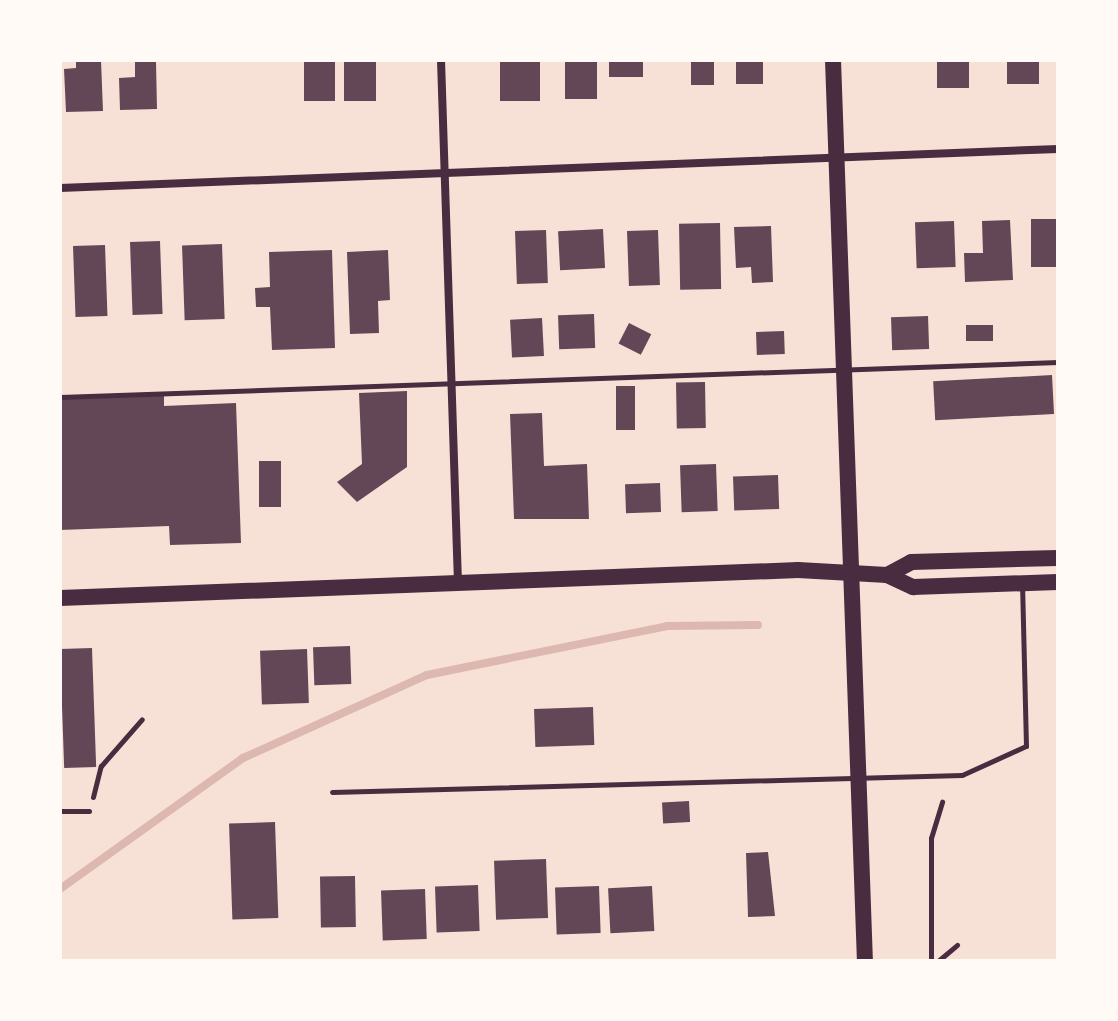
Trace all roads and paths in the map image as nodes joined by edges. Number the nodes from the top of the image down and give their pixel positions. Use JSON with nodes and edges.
{"nodes":[{"id":1,"x":441,"y":60,"type":"edge"},
{"id":2,"x":833,"y":60,"type":"edge"},
{"id":3,"x":1058,"y":149,"type":"edge"},
{"id":4,"x":836,"y":155,"type":"junction"},
{"id":5,"x":443,"y":170,"type":"junction"},
{"id":6,"x":60,"y":188,"type":"edge"},
{"id":7,"x":1058,"y":362,"type":"edge"},
{"id":8,"x":843,"y":368,"type":"junction"},
{"id":9,"x":451,"y":380,"type":"junction"},
{"id":10,"x":60,"y":397,"type":"edge"},
{"id":11,"x":1058,"y":558,"type":"edge"},
{"id":12,"x":853,"y":574,"type":"junction"},
{"id":13,"x":887,"y":575,"type":"junction"},
{"id":14,"x":1058,"y":582,"type":"edge"},
{"id":15,"x":1022,"y":583,"type":"junction"},
{"id":16,"x":458,"y":584,"type":"junction"},
{"id":17,"x":60,"y":598,"type":"edge"},
{"id":18,"x":142,"y":719,"type":"dead end"},
{"id":19,"x":859,"y":779,"type":"junction"},
{"id":20,"x":332,"y":792,"type":"dead end"},
{"id":21,"x":942,"y":802,"type":"dead end"},
{"id":22,"x":60,"y":811,"type":"edge"},
{"id":23,"x":89,"y":811,"type":"joint"},
{"id":24,"x":957,"y":945,"type":"dead end"},
{"id":25,"x":865,"y":961,"type":"edge"},
{"id":26,"x":931,"y":961,"type":"edge"},
{"id":27,"x":938,"y":961,"type":"edge"}],
"edges":[{"from":1,"to":5,"type":"street"},
{"from":2,"to":4,"type":"main road"},
{"from":3,"to":4,"type":"street"},
{"from":4,"to":5,"type":"street"},
{"from":4,"to":8,"type":"main road"},
{"from":5,"to":6,"type":"street"},
{"from":5,"to":9,"type":"street"},
{"from":7,"to":8,"type":"lane"},
{"from":8,"to":9,"type":"lane"},
{"from":8,"to":12,"type":"main road"},
{"from":9,"to":10,"type":"lane"},
{"from":9,"to":16,"type":"street"},
{"from":11,"to":13,"type":"main road"},
{"from":12,"to":13,"type":"main road"},
{"from":12,"to":16,"type":"main road"},
{"from":12,"to":19,"type":"main road"},
{"from":13,"to":15,"type":"main road"},
{"from":14,"to":15,"type":"main road"},
{"from":15,"to":19,"type":"lane"},
{"from":16,"to":17,"type":"main road"},
{"from":18,"to":23,"type":"path"},
{"from":19,"to":20,"type":"lane"},
{"from":19,"to":25,"type":"main road"},
{"from":21,"to":26,"type":"path"},
{"from":22,"to":23,"type":"lane"},
{"from":24,"to":27,"type":"path"}]}
